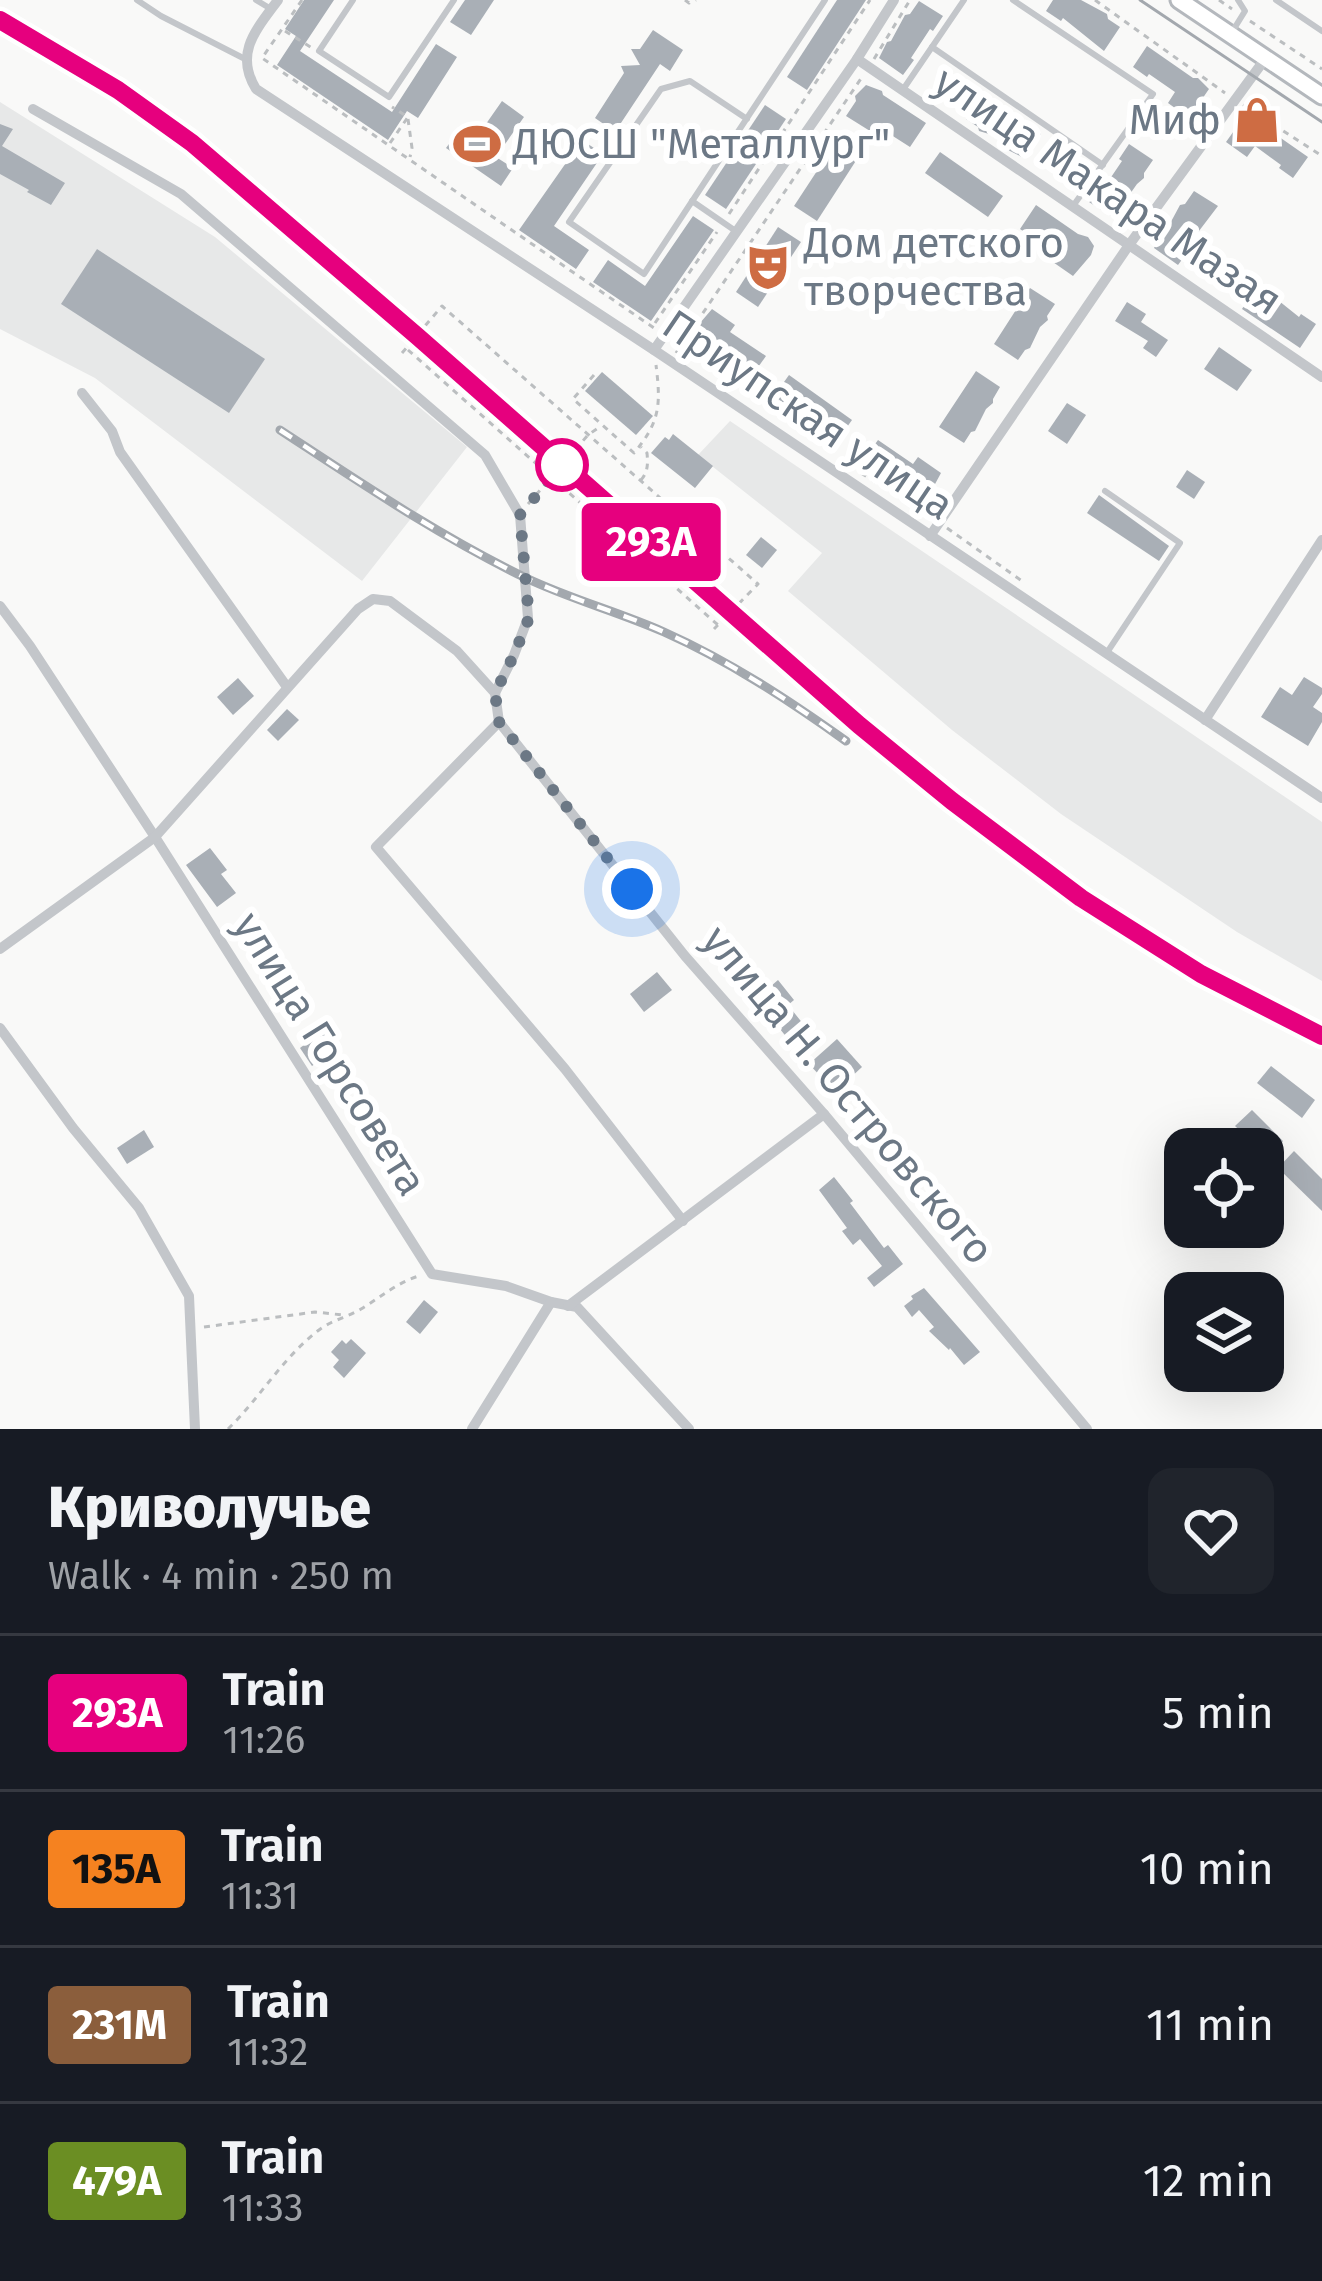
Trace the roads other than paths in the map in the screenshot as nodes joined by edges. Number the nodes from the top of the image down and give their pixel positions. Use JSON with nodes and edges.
{"nodes":[{"id":1,"x":137,"y":0,"type":"edge"},
{"id":2,"x":256,"y":0,"type":"edge"},
{"id":3,"x":353,"y":0,"type":"edge"},
{"id":4,"x":454,"y":0,"type":"edge"},
{"id":5,"x":825,"y":0,"type":"edge"},
{"id":6,"x":895,"y":0,"type":"edge"},
{"id":7,"x":964,"y":0,"type":"edge"},
{"id":8,"x":1013,"y":0,"type":"edge"},
{"id":9,"x":1179,"y":0,"type":"edge"},
{"id":10,"x":1238,"y":0,"type":"edge"},
{"id":11,"x":1276,"y":0,"type":"edge"},
{"id":12,"x":274,"y":4,"type":"edge"},
{"id":13,"x":1322,"y":31,"type":"edge"},
{"id":14,"x":1230,"y":35,"type":"junction"},
{"id":15,"x":932,"y":47,"type":"junction"},
{"id":16,"x":1265,"y":58,"type":"junction"},
{"id":17,"x":245,"y":59,"type":"junction"},
{"id":18,"x":857,"y":59,"type":"junction"},
{"id":19,"x":902,"y":91,"type":"junction"},
{"id":20,"x":1322,"y":96,"type":"edge"},
{"id":21,"x":33,"y":110,"type":"dead end"},
{"id":22,"x":747,"y":119,"type":"junction"},
{"id":23,"x":1102,"y":165,"type":"junction"},
{"id":24,"x":692,"y":201,"type":"junction"},
{"id":25,"x":1073,"y":206,"type":"junction"},
{"id":26,"x":737,"y":232,"type":"junction"},
{"id":27,"x":1129,"y":245,"type":"junction"},
{"id":28,"x":657,"y":347,"type":"junction"},
{"id":29,"x":1322,"y":377,"type":"edge"},
{"id":30,"x":82,"y":393,"type":"dead end"},
{"id":31,"x":1105,"y":491,"type":"dead end"},
{"id":32,"x":930,"y":536,"type":"junction"},
{"id":33,"x":1322,"y":540,"type":"edge"},
{"id":34,"x":0,"y":606,"type":"edge"},
{"id":35,"x":1106,"y":654,"type":"junction"},
{"id":36,"x":287,"y":688,"type":"junction"},
{"id":37,"x":495,"y":693,"type":"junction"},
{"id":38,"x":1204,"y":720,"type":"junction"},
{"id":39,"x":499,"y":722,"type":"junction"},
{"id":40,"x":1322,"y":798,"type":"edge"},
{"id":41,"x":155,"y":837,"type":"junction"},
{"id":42,"x":0,"y":949,"type":"edge"},
{"id":43,"x":0,"y":1028,"type":"edge"},
{"id":44,"x":824,"y":1114,"type":"junction"},
{"id":45,"x":683,"y":1222,"type":"junction"},
{"id":46,"x":551,"y":1301,"type":"junction"},
{"id":47,"x":568,"y":1306,"type":"junction"},
{"id":48,"x":195,"y":1429,"type":"edge"},
{"id":49,"x":472,"y":1429,"type":"edge"},
{"id":50,"x":688,"y":1429,"type":"edge"},
{"id":51,"x":1088,"y":1429,"type":"edge"}],
"edges":[{"from":1,"to":17,"type":"lane"},
{"from":2,"to":12,"type":"lane"},
{"from":3,"to":4,"type":"lane"},
{"from":5,"to":22,"type":"lane"},
{"from":6,"to":18,"type":"street"},
{"from":7,"to":15,"type":"lane"},
{"from":8,"to":23,"type":"lane"},
{"from":9,"to":14,"type":"main road"},
{"from":10,"to":14,"type":"lane"},
{"from":11,"to":13,"type":"lane"},
{"from":12,"to":17,"type":"street"},
{"from":14,"to":16,"type":"main road"},
{"from":15,"to":19,"type":"lane"},
{"from":15,"to":23,"type":"lane"},
{"from":16,"to":20,"type":"main road"},
{"from":16,"to":27,"type":"street"},
{"from":17,"to":28,"type":"street","name":"Приупская улица"},
{"from":18,"to":19,"type":"street","name":"улица Макара Мазая"},
{"from":18,"to":26,"type":"street"},
{"from":19,"to":25,"type":"street","name":"улица Макара Мазая"},
{"from":21,"to":37,"type":"street"},
{"from":22,"to":24,"type":"lane"},
{"from":22,"to":24,"type":"lane"},
{"from":23,"to":25,"type":"lane"},
{"from":24,"to":26,"type":"lane"},
{"from":25,"to":27,"type":"street","name":"улица Макара Мазая"},
{"from":26,"to":28,"type":"street"},
{"from":27,"to":29,"type":"street","name":"улица Макара Мазая"},
{"from":27,"to":32,"type":"street"},
{"from":28,"to":32,"type":"street","name":"Приупская улица"},
{"from":30,"to":36,"type":"street"},
{"from":31,"to":35,"type":"lane"},
{"from":32,"to":35,"type":"street","name":"Приупская улица"},
{"from":33,"to":38,"type":"street"},
{"from":34,"to":41,"type":"street","name":"улица Горсовета"},
{"from":35,"to":38,"type":"street","name":"Приупская улица"},
{"from":36,"to":37,"type":"street"},
{"from":36,"to":41,"type":"street"},
{"from":37,"to":39,"type":"street"},
{"from":38,"to":40,"type":"street","name":"Приупская улица"},
{"from":39,"to":44,"type":"street","name":"улица Н. Островского"},
{"from":39,"to":45,"type":"street"},
{"from":41,"to":42,"type":"street"},
{"from":41,"to":46,"type":"street","name":"улица Горсовета"},
{"from":43,"to":48,"type":"street"},
{"from":44,"to":45,"type":"street"},
{"from":44,"to":51,"type":"street","name":"улица Н. Островского"},
{"from":45,"to":47,"type":"street"},
{"from":46,"to":47,"type":"street"},
{"from":46,"to":49,"type":"street"},
{"from":47,"to":50,"type":"street"}]}
